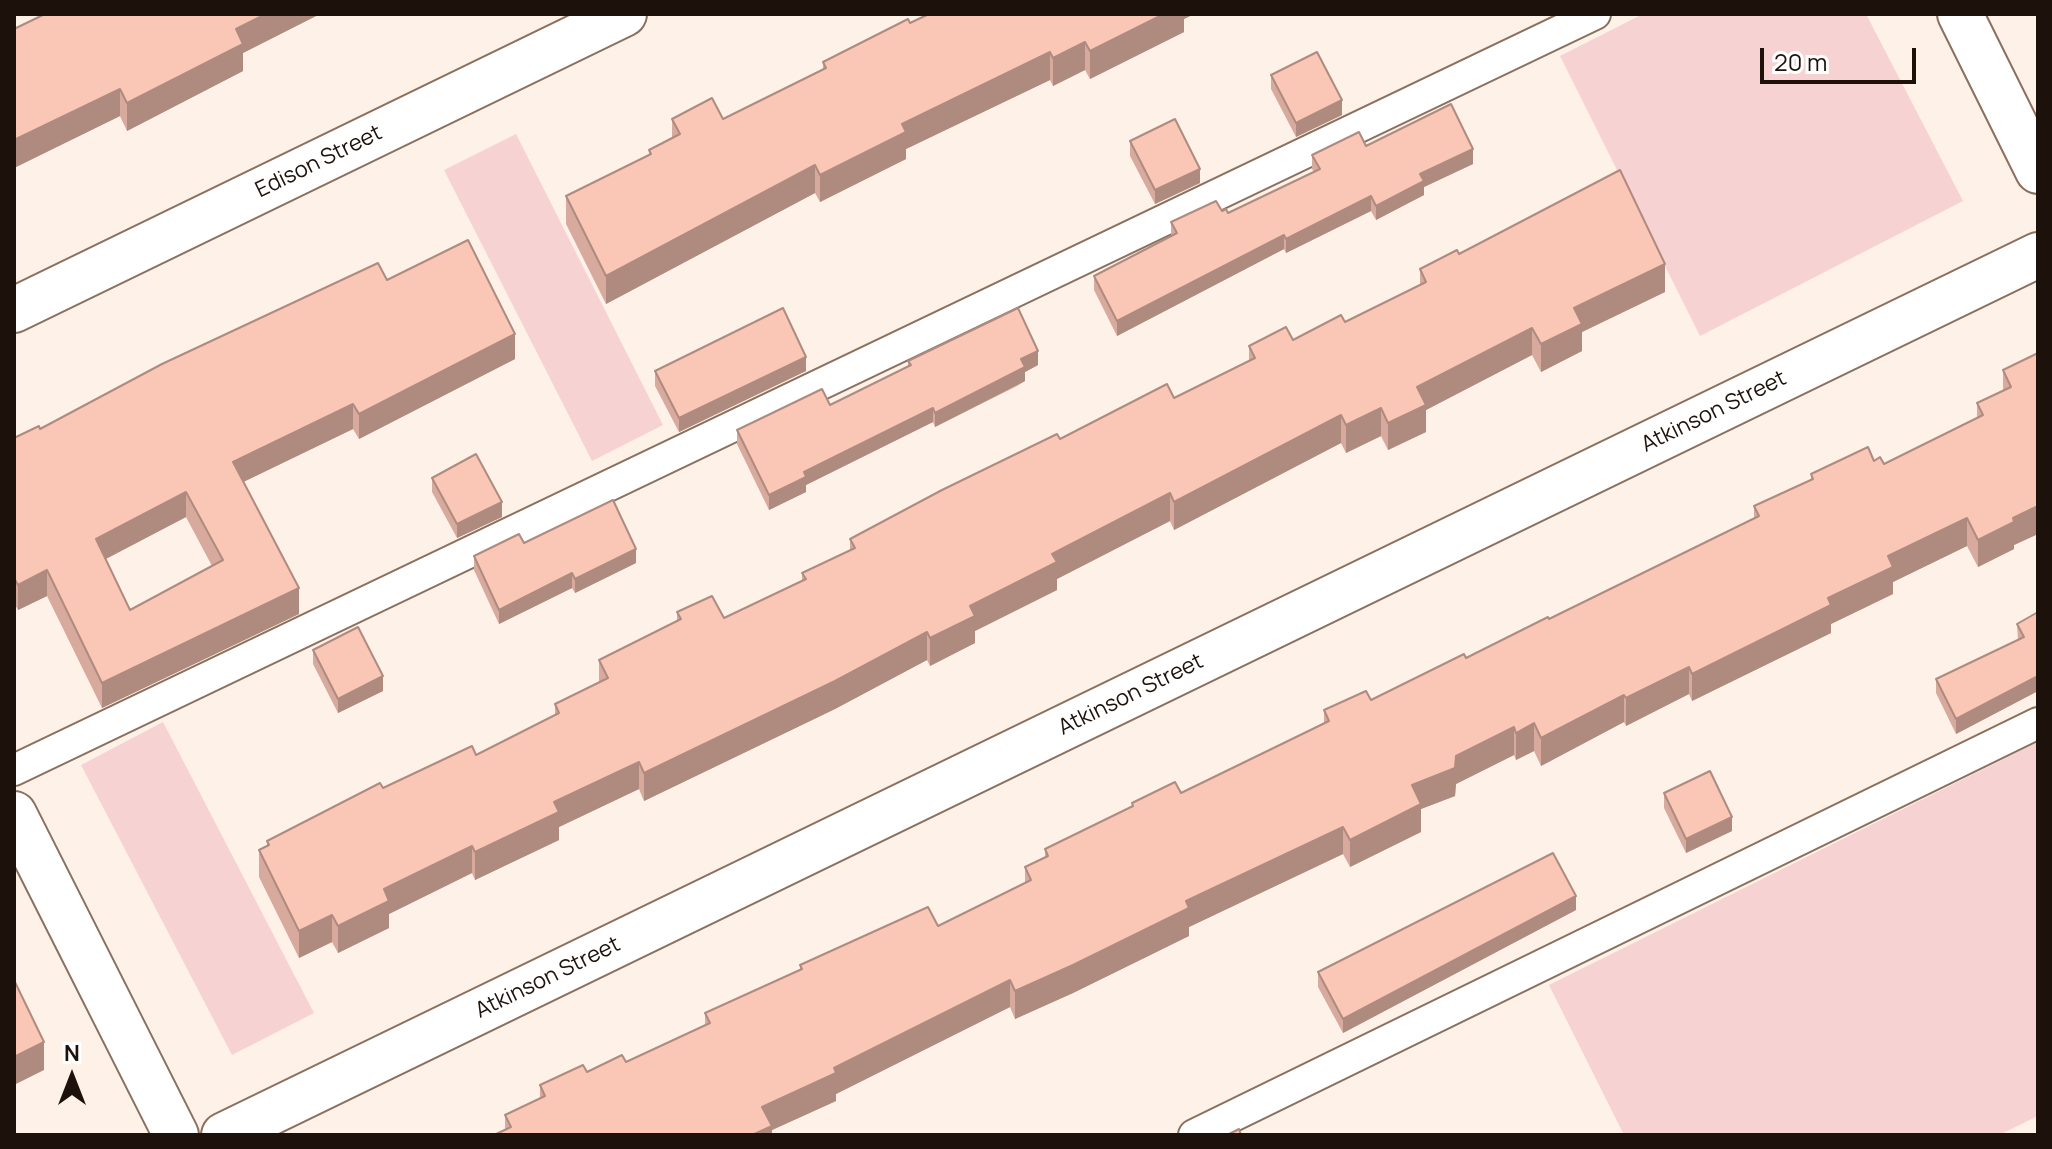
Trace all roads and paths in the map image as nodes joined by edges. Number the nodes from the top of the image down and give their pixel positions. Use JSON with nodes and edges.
{"nodes":[{"id":1,"x":624,"y":14,"type":"edge"},
{"id":2,"x":1595,"y":14,"type":"edge"},
{"id":3,"x":1960,"y":14,"type":"edge"},
{"id":4,"x":2038,"y":171,"type":"edge"},
{"id":5,"x":2038,"y":255,"type":"edge"},
{"id":6,"x":14,"y":310,"type":"edge"},
{"id":7,"x":2038,"y":723,"type":"edge"},
{"id":8,"x":14,"y":770,"type":"edge"},
{"id":9,"x":14,"y":814,"type":"edge"},
{"id":10,"x":176,"y":1135,"type":"edge"},
{"id":11,"x":224,"y":1135,"type":"edge"},
{"id":12,"x":1194,"y":1135,"type":"edge"}],
"edges":[{"from":1,"to":6,"type":"street","name":"Edison Street"},
{"from":2,"to":8,"type":"lane"},
{"from":3,"to":4,"type":"street"},
{"from":5,"to":11,"type":"street","name":"Atkinson Street"},
{"from":7,"to":12,"type":"lane"},
{"from":9,"to":10,"type":"street"}]}
